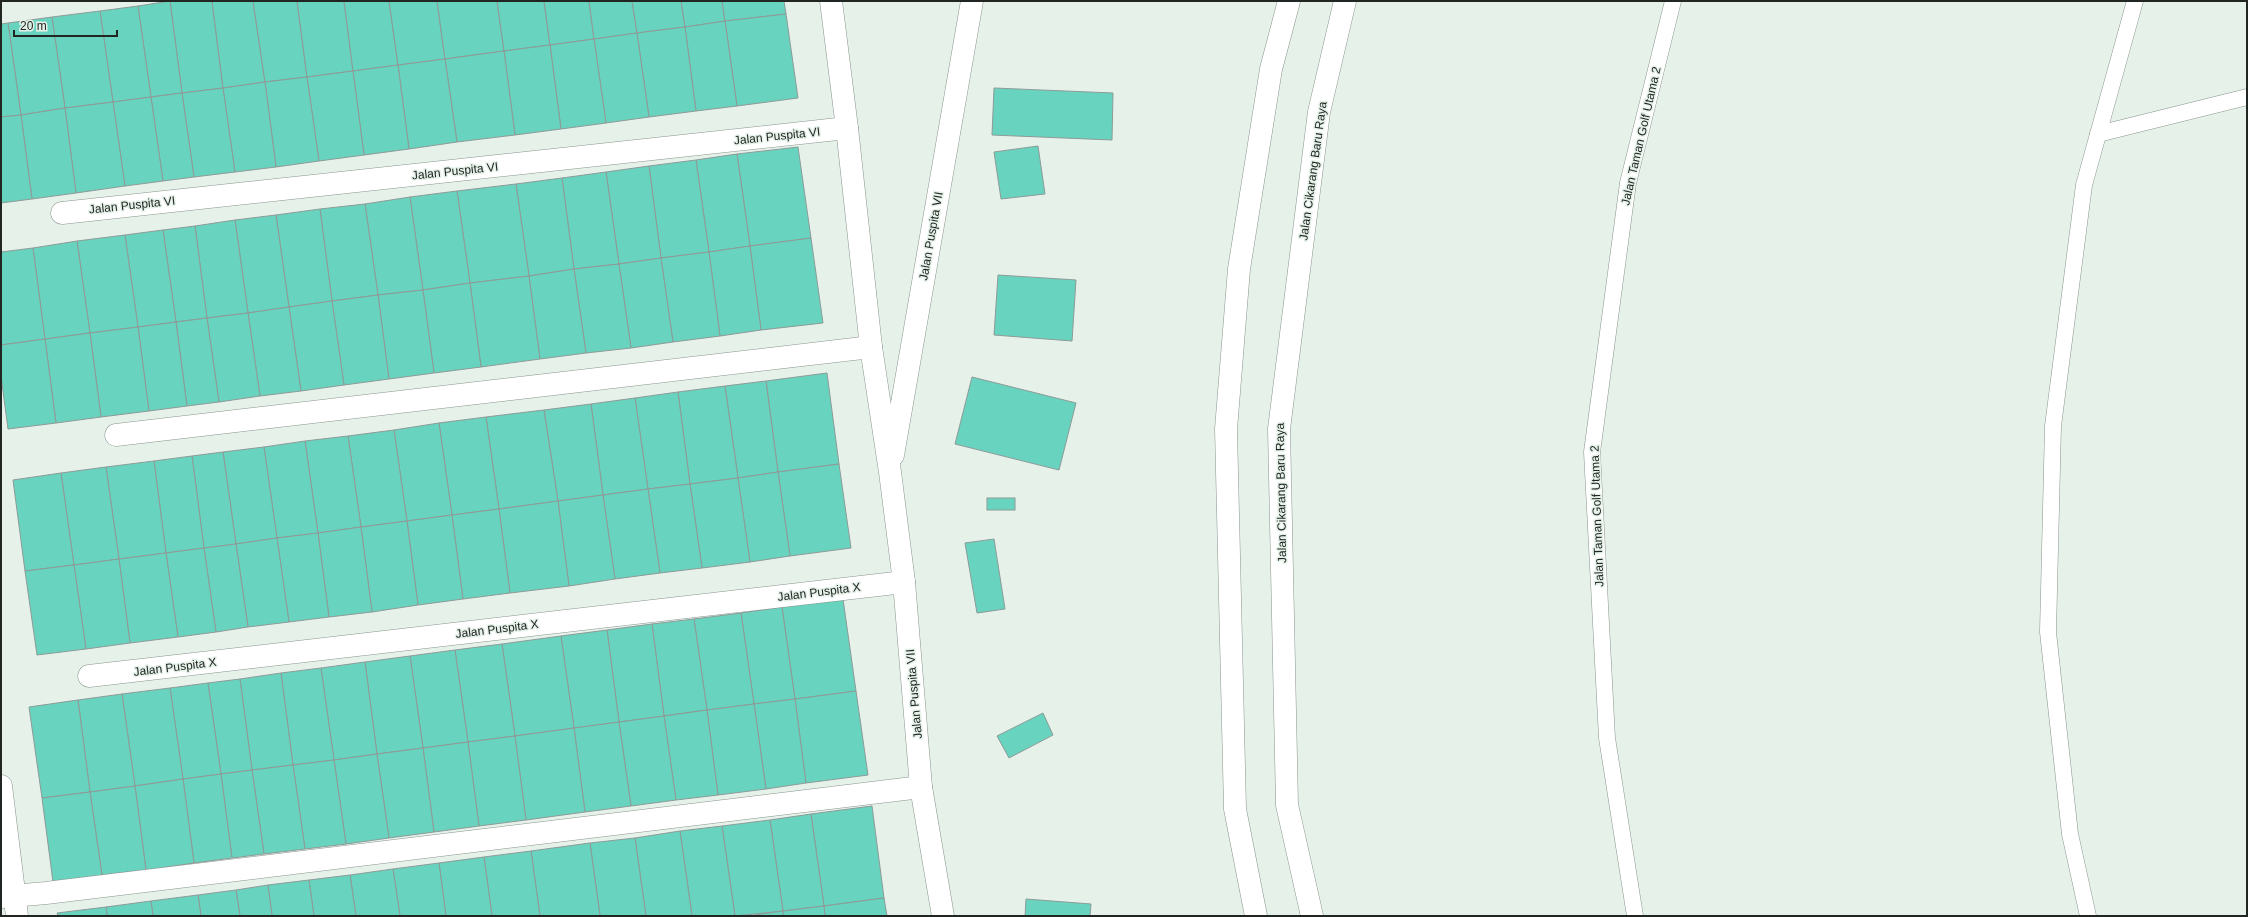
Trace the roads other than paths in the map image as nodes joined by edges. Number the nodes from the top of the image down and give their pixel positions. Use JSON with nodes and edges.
{"nodes":[{"id":1,"x":831,"y":1,"type":"edge"},
{"id":2,"x":972,"y":1,"type":"edge"},
{"id":3,"x":1289,"y":1,"type":"edge"},
{"id":4,"x":1345,"y":1,"type":"edge"},
{"id":5,"x":1673,"y":1,"type":"edge"},
{"id":6,"x":2135,"y":1,"type":"edge"},
{"id":7,"x":2247,"y":97,"type":"edge"},
{"id":8,"x":847,"y":128,"type":"junction"},
{"id":9,"x":2098,"y":134,"type":"junction"},
{"id":10,"x":62,"y":213,"type":"dead end"},
{"id":11,"x":871,"y":347,"type":"junction"},
{"id":12,"x":116,"y":435,"type":"dead end"},
{"id":13,"x":890,"y":472,"type":"junction"},
{"id":14,"x":904,"y":582,"type":"junction"},
{"id":15,"x":89,"y":676,"type":"dead end"},
{"id":16,"x":1,"y":786,"type":"edge"},
{"id":17,"x":921,"y":788,"type":"junction"},
{"id":18,"x":11,"y":903,"type":"edge"},
{"id":19,"x":943,"y":916,"type":"edge"},
{"id":20,"x":1256,"y":916,"type":"edge"},
{"id":21,"x":1312,"y":916,"type":"edge"},
{"id":22,"x":1635,"y":916,"type":"edge"},
{"id":23,"x":2088,"y":916,"type":"edge"}],
"edges":[{"from":1,"to":8,"type":"street","name":"Jalan Puspita VII"},
{"from":2,"to":13,"type":"street","name":"Jalan Puspita VII"},
{"from":3,"to":20,"type":"street"},
{"from":4,"to":21,"type":"street","name":"Jalan Cikarang Baru Raya"},
{"from":5,"to":22,"type":"lane","name":"Jalan Taman Golf Utama 2"},
{"from":6,"to":9,"type":"lane"},
{"from":7,"to":9,"type":"lane"},
{"from":8,"to":10,"type":"street","name":"Jalan Puspita VI"},
{"from":8,"to":11,"type":"street","name":"Jalan Puspita VII"},
{"from":9,"to":23,"type":"lane"},
{"from":11,"to":12,"type":"street"},
{"from":11,"to":13,"type":"street","name":"Jalan Puspita VII"},
{"from":13,"to":14,"type":"street","name":"Jalan Puspita VII"},
{"from":14,"to":15,"type":"street","name":"Jalan Puspita X"},
{"from":14,"to":17,"type":"street","name":"Jalan Puspita VII"},
{"from":16,"to":18,"type":"street"},
{"from":17,"to":18,"type":"street"},
{"from":17,"to":19,"type":"street","name":"Jalan Puspita VII"}]}
